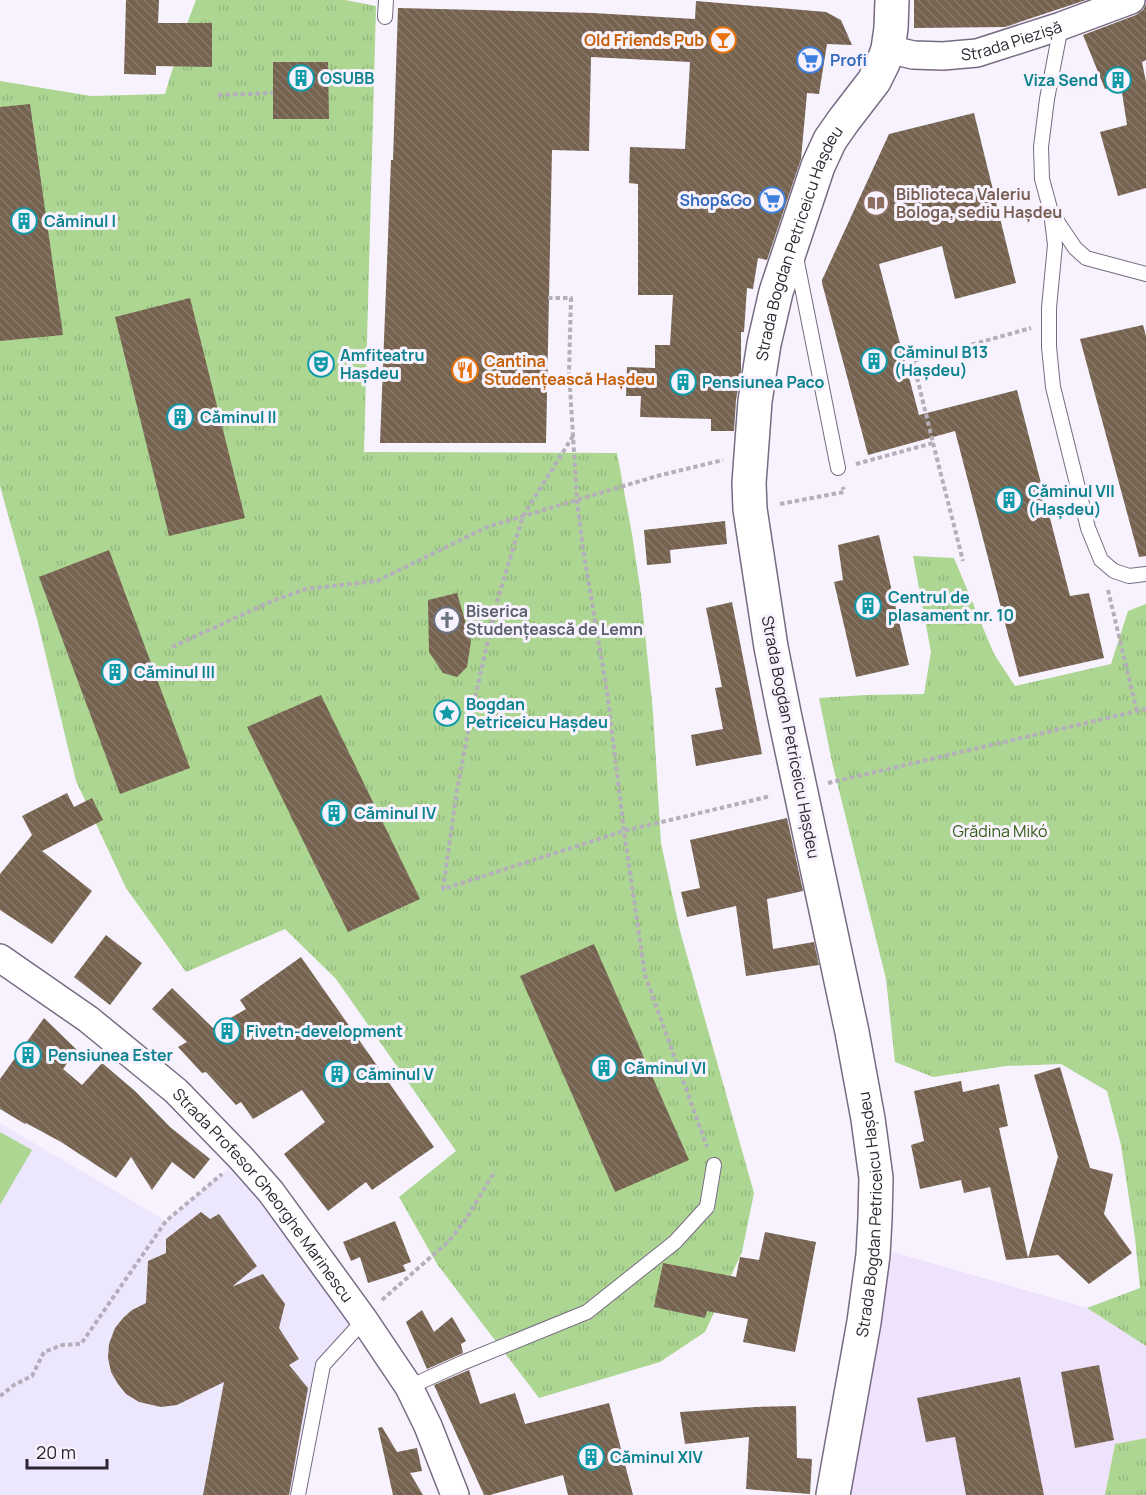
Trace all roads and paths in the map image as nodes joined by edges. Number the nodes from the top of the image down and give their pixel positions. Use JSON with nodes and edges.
{"nodes":[{"id":1,"x":386,"y":0,"type":"edge"},
{"id":2,"x":892,"y":0,"type":"edge"},
{"id":3,"x":1131,"y":0,"type":"edge"},
{"id":4,"x":385,"y":17,"type":"dead end"},
{"id":5,"x":1061,"y":26,"type":"junction"},
{"id":6,"x":888,"y":49,"type":"junction"},
{"id":7,"x":273,"y":93,"type":"dead end"},
{"id":8,"x":218,"y":95,"type":"dead end"},
{"id":9,"x":1051,"y":212,"type":"junction"},
{"id":10,"x":792,"y":241,"type":"junction"},
{"id":11,"x":1146,"y":274,"type":"edge"},
{"id":12,"x":548,"y":298,"type":"dead end"},
{"id":13,"x":1020,"y":331,"type":"dead end"},
{"id":14,"x":573,"y":436,"type":"junction"},
{"id":15,"x":933,"y":442,"type":"junction"},
{"id":16,"x":750,"y":459,"type":"junction"},
{"id":17,"x":838,"y":468,"type":"junction"},
{"id":18,"x":578,"y":500,"type":"junction"},
{"id":19,"x":750,"y":509,"type":"junction"},
{"id":20,"x":523,"y":516,"type":"junction"},
{"id":21,"x":1101,"y":560,"type":"junction"},
{"id":22,"x":963,"y":561,"type":"dead end"},
{"id":23,"x":1146,"y":574,"type":"edge"},
{"id":24,"x":172,"y":647,"type":"dead end"},
{"id":25,"x":1146,"y":710,"type":"edge"},
{"id":26,"x":1137,"y":712,"type":"junction"},
{"id":27,"x":1131,"y":713,"type":"dead end"},
{"id":28,"x":443,"y":889,"type":"dead end"},
{"id":29,"x":0,"y":958,"type":"edge"},
{"id":30,"x":241,"y":1158,"type":"junction"},
{"id":31,"x":714,"y":1165,"type":"joint"},
{"id":32,"x":495,"y":1171,"type":"dead end"},
{"id":33,"x":364,"y":1320,"type":"junction"},
{"id":34,"x":409,"y":1386,"type":"junction"},
{"id":35,"x":0,"y":1396,"type":"edge"},
{"id":36,"x":298,"y":1495,"type":"edge"},
{"id":37,"x":454,"y":1495,"type":"edge"},
{"id":38,"x":833,"y":1495,"type":"edge"}],
"edges":[{"from":1,"to":4,"type":"lane"},
{"from":2,"to":6,"type":"street","name":"Strada Bogdan Petriceicu Hașdeu"},
{"from":3,"to":5,"type":"street","name":"Strada Piezișă"},
{"from":5,"to":6,"type":"street","name":"Strada Piezișă"},
{"from":5,"to":9,"type":"lane"},
{"from":6,"to":10,"type":"street","name":"Strada Bogdan Petriceicu Hașdeu"},
{"from":7,"to":8,"type":"path"},
{"from":9,"to":11,"type":"lane"},
{"from":9,"to":21,"type":"lane"},
{"from":10,"to":16,"type":"street","name":"Strada Bogdan Petriceicu Hașdeu"},
{"from":10,"to":17,"type":"lane"},
{"from":12,"to":14,"type":"path"},
{"from":13,"to":15,"type":"path"},
{"from":14,"to":18,"type":"path"},
{"from":14,"to":20,"type":"path"},
{"from":15,"to":17,"type":"path"},
{"from":15,"to":22,"type":"path"},
{"from":16,"to":18,"type":"path"},
{"from":16,"to":19,"type":"street","name":"Strada Bogdan Petriceicu Hașdeu"},
{"from":17,"to":19,"type":"path"},
{"from":18,"to":20,"type":"path"},
{"from":18,"to":31,"type":"path"},
{"from":19,"to":38,"type":"street","name":"Strada Bogdan Petriceicu Hașdeu"},
{"from":20,"to":24,"type":"path"},
{"from":20,"to":28,"type":"path"},
{"from":21,"to":23,"type":"lane"},
{"from":21,"to":26,"type":"path"},
{"from":25,"to":26,"type":"path"},
{"from":26,"to":27,"type":"path"},
{"from":29,"to":30,"type":"street","name":"Strada Profesor Gheorghe Marinescu"},
{"from":30,"to":33,"type":"street","name":"Strada Profesor Gheorghe Marinescu"},
{"from":30,"to":35,"type":"path"},
{"from":31,"to":34,"type":"lane"},
{"from":32,"to":33,"type":"path"},
{"from":33,"to":34,"type":"street","name":"Strada Profesor Gheorghe Marinescu"},
{"from":33,"to":36,"type":"lane"},
{"from":34,"to":37,"type":"street","name":"Strada Profesor Gheorghe Marinescu"}]}
